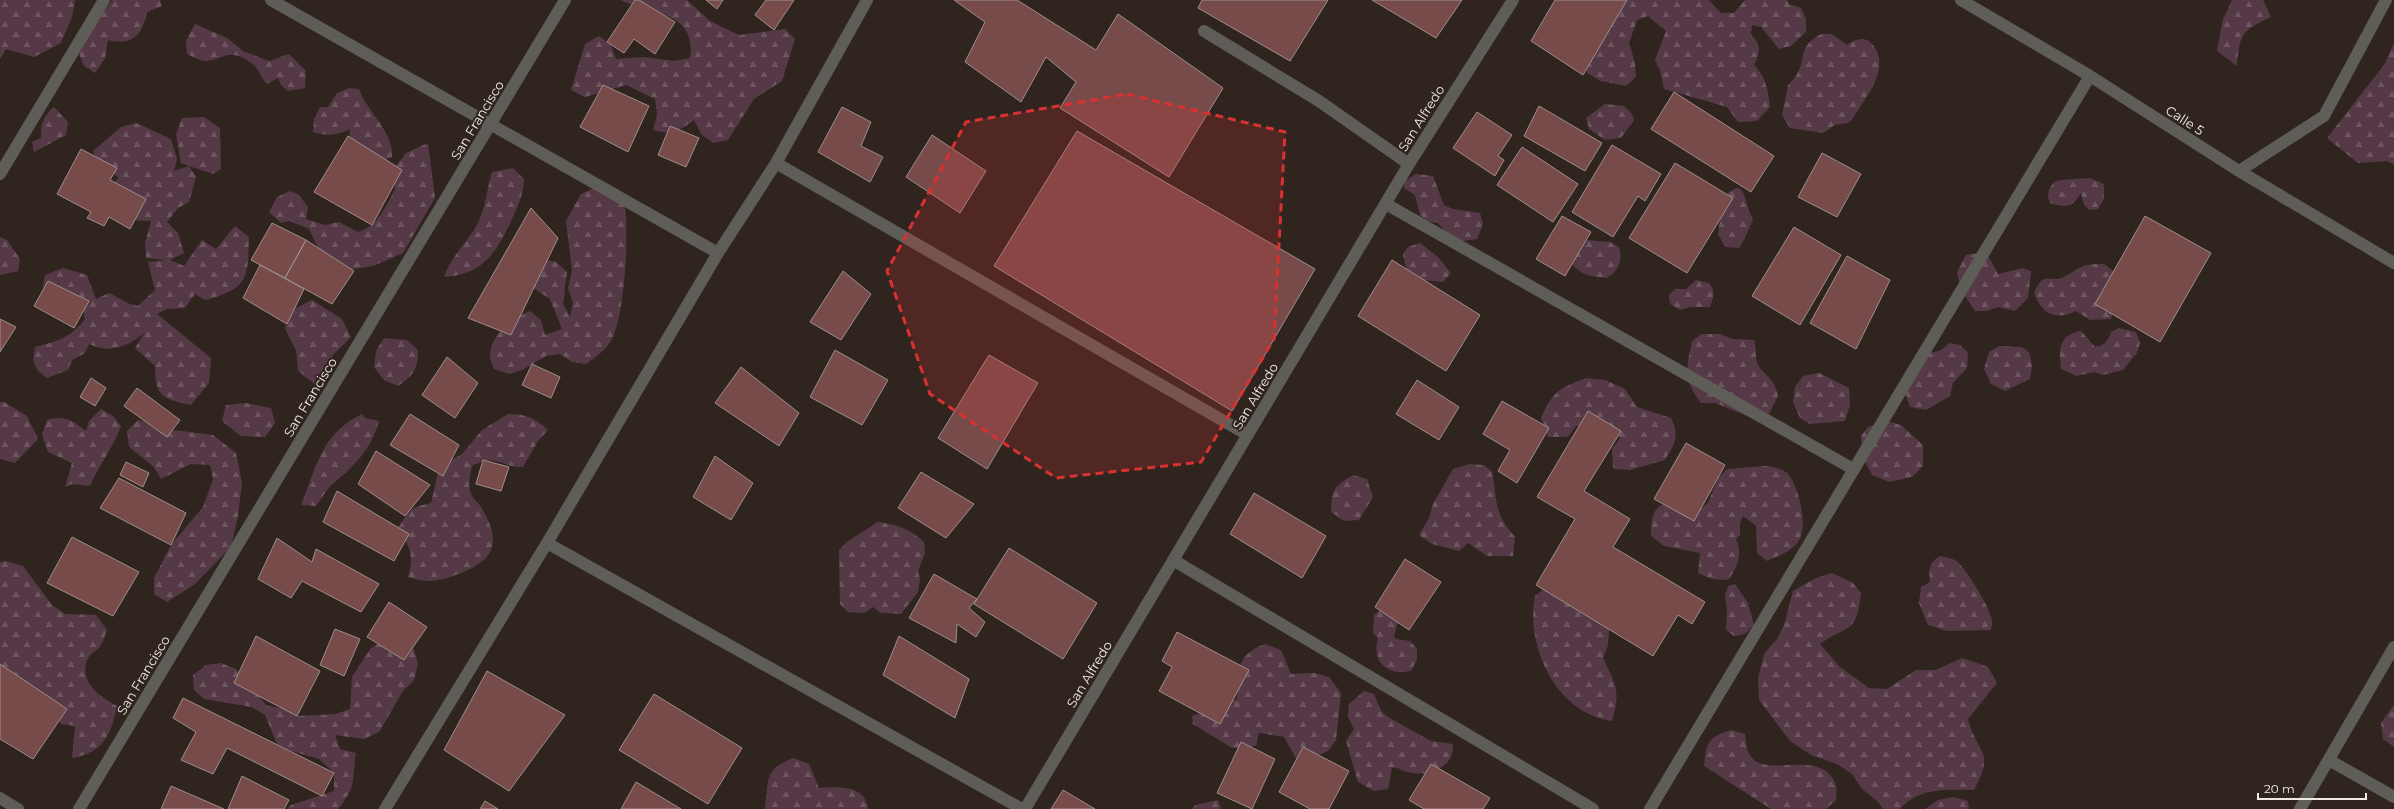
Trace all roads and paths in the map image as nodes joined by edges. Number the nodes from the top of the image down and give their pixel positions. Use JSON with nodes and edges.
{"nodes":[{"id":1,"x":104,"y":0,"type":"edge"},
{"id":2,"x":271,"y":0,"type":"edge"},
{"id":3,"x":566,"y":0,"type":"edge"},
{"id":4,"x":867,"y":0,"type":"edge"},
{"id":5,"x":1512,"y":0,"type":"edge"},
{"id":6,"x":1961,"y":0,"type":"edge"},
{"id":7,"x":2386,"y":0,"type":"edge"},
{"id":8,"x":1204,"y":31,"type":"dead end"},
{"id":9,"x":2090,"y":76,"type":"junction"},
{"id":10,"x":491,"y":124,"type":"junction"},
{"id":11,"x":776,"y":163,"type":"junction"},
{"id":12,"x":1409,"y":164,"type":"junction"},
{"id":13,"x":2239,"y":171,"type":"junction"},
{"id":14,"x":0,"y":174,"type":"edge"},
{"id":15,"x":1386,"y":204,"type":"junction"},
{"id":16,"x":718,"y":253,"type":"junction"},
{"id":17,"x":2394,"y":263,"type":"edge"},
{"id":18,"x":1248,"y":435,"type":"junction"},
{"id":19,"x":1854,"y":469,"type":"junction"},
{"id":20,"x":547,"y":543,"type":"junction"},
{"id":21,"x":1173,"y":560,"type":"junction"},
{"id":22,"x":2394,"y":647,"type":"edge"},
{"id":23,"x":2329,"y":760,"type":"junction"},
{"id":24,"x":2394,"y":797,"type":"edge"},
{"id":25,"x":0,"y":798,"type":"edge"},
{"id":26,"x":18,"y":809,"type":"edge"},
{"id":27,"x":78,"y":809,"type":"edge"},
{"id":28,"x":386,"y":809,"type":"edge"},
{"id":29,"x":1022,"y":809,"type":"edge"},
{"id":30,"x":1025,"y":809,"type":"edge"},
{"id":31,"x":1592,"y":809,"type":"edge"},
{"id":32,"x":1650,"y":809,"type":"edge"},
{"id":33,"x":2300,"y":809,"type":"edge"}],
"edges":[{"from":1,"to":14,"type":"street"},
{"from":2,"to":10,"type":"street"},
{"from":3,"to":10,"type":"street","name":"San Francisco"},
{"from":4,"to":11,"type":"street"},
{"from":5,"to":12,"type":"street","name":"San Alfredo"},
{"from":6,"to":9,"type":"street","name":"Calle 5"},
{"from":7,"to":13,"type":"street"},
{"from":8,"to":12,"type":"street"},
{"from":9,"to":13,"type":"street","name":"Calle 5"},
{"from":9,"to":19,"type":"street"},
{"from":10,"to":16,"type":"street"},
{"from":10,"to":27,"type":"street","name":"San Francisco"},
{"from":11,"to":16,"type":"street"},
{"from":11,"to":18,"type":"street"},
{"from":12,"to":15,"type":"street","name":"San Alfredo"},
{"from":13,"to":17,"type":"street","name":"Calle 5"},
{"from":15,"to":18,"type":"street","name":"San Alfredo"},
{"from":15,"to":19,"type":"street"},
{"from":16,"to":20,"type":"street"},
{"from":18,"to":21,"type":"street","name":"San Alfredo"},
{"from":19,"to":32,"type":"street"},
{"from":20,"to":28,"type":"street"},
{"from":20,"to":29,"type":"street"},
{"from":21,"to":30,"type":"street","name":"San Alfredo"},
{"from":21,"to":31,"type":"street"},
{"from":22,"to":23,"type":"street"},
{"from":23,"to":24,"type":"street"},
{"from":23,"to":33,"type":"street"},
{"from":25,"to":26,"type":"street"}]}
